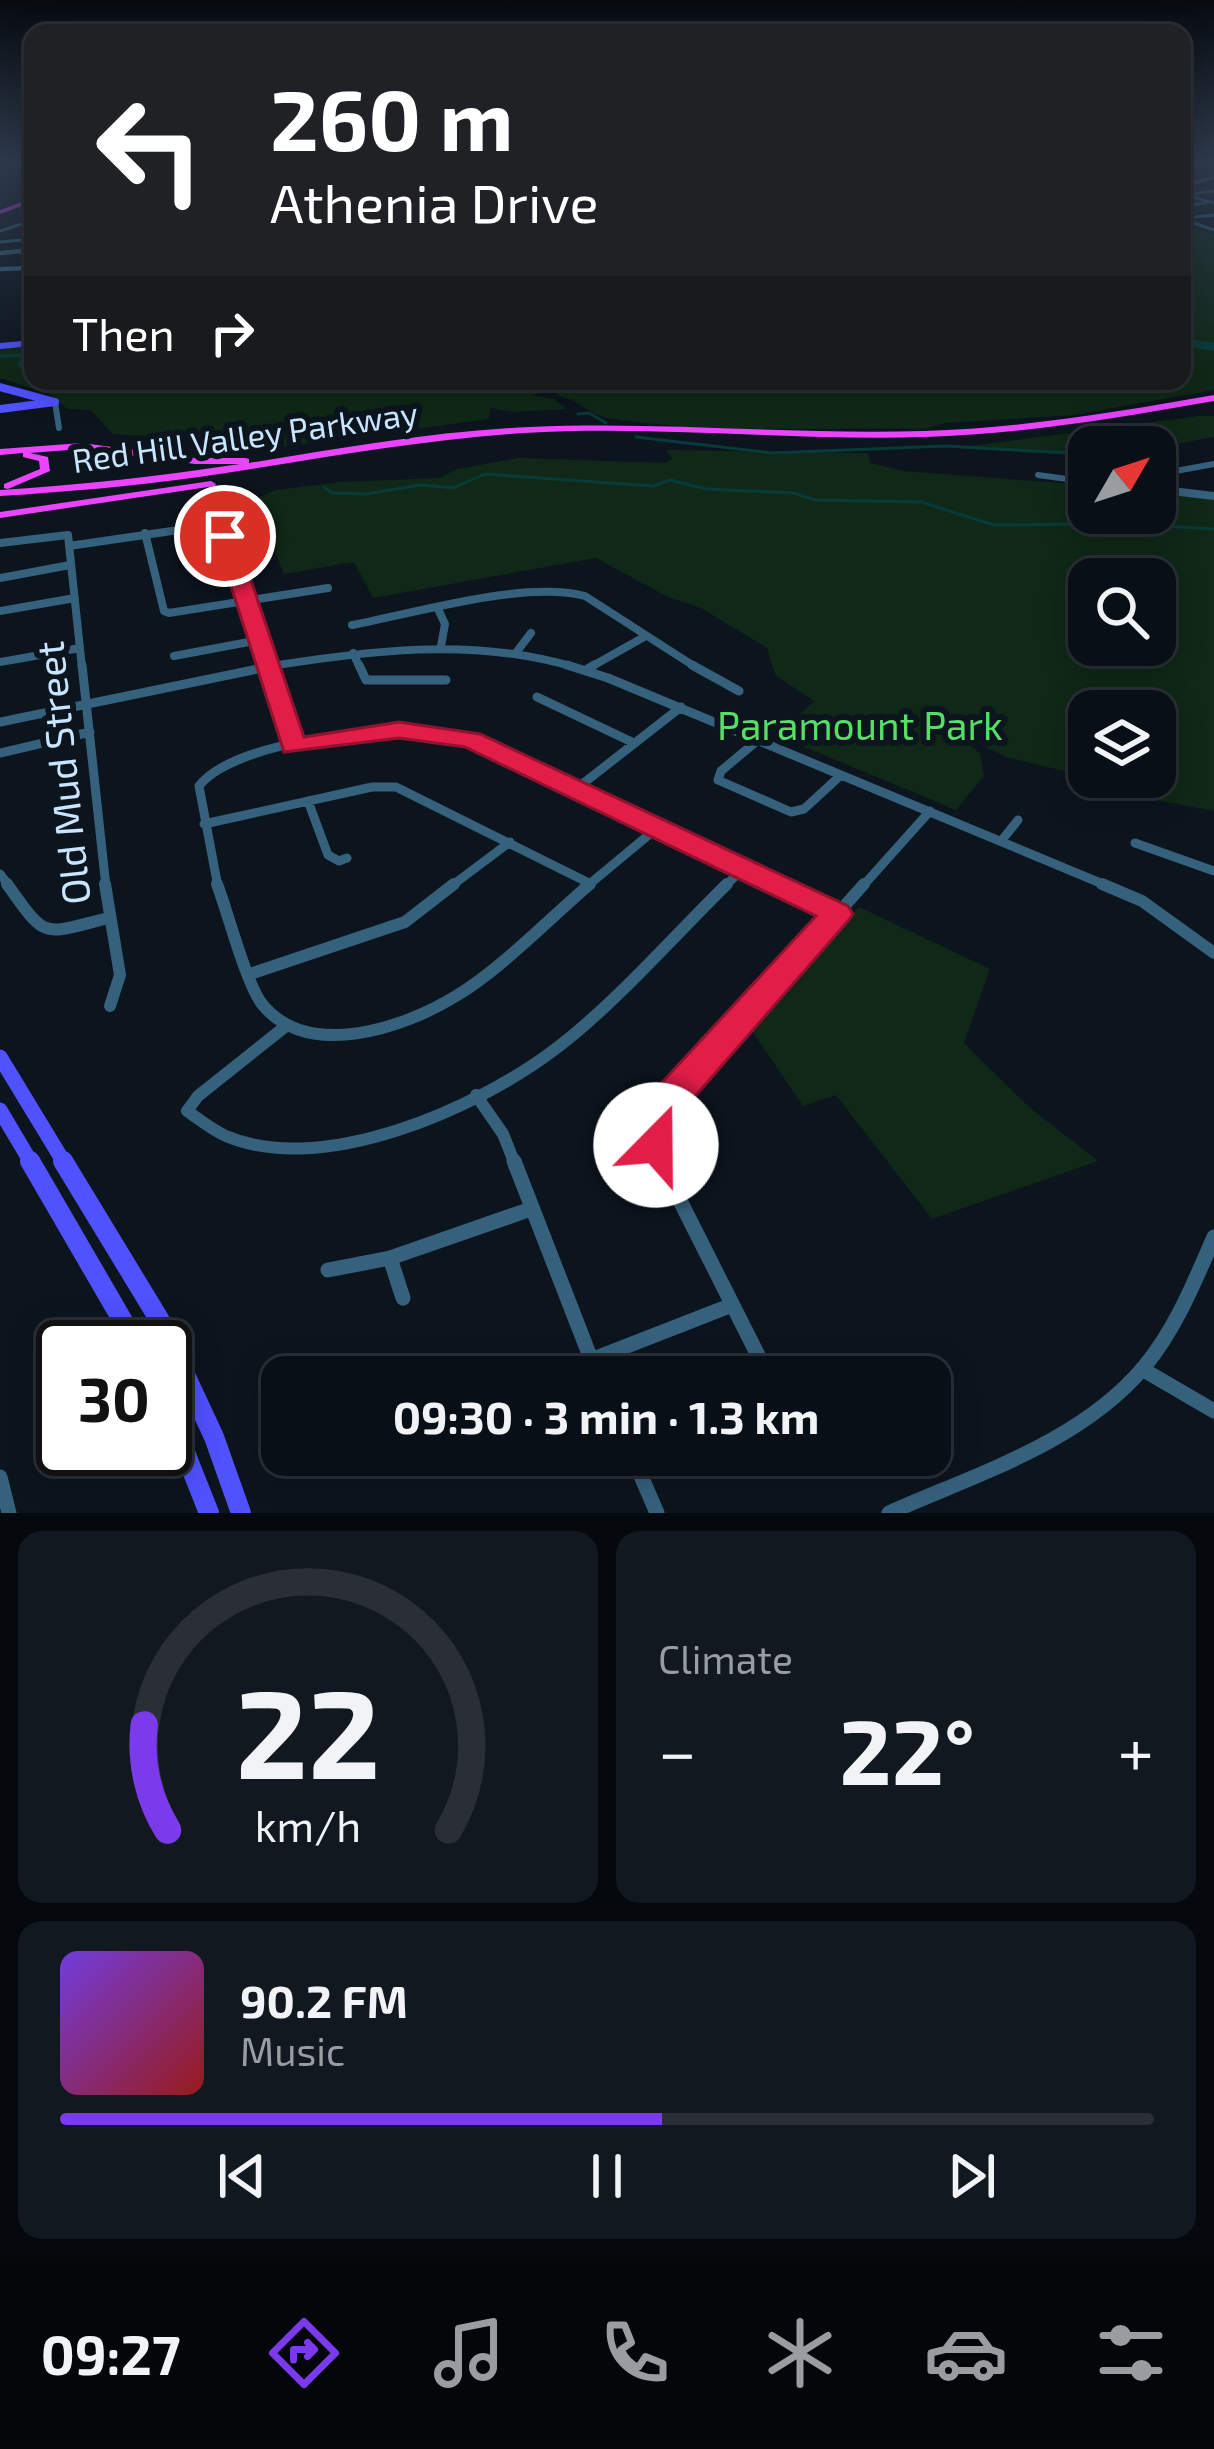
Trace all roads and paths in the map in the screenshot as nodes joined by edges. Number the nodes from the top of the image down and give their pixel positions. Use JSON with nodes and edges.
{"nodes":[{"id":1,"x":23,"y":240,"type":"dead end"},
{"id":2,"x":0,"y":242,"type":"edge"},
{"id":3,"x":0,"y":387,"type":"edge"},
{"id":4,"x":33,"y":393,"type":"junction"},
{"id":5,"x":55,"y":402,"type":"junction"},
{"id":6,"x":1214,"y":402,"type":"edge"},
{"id":7,"x":32,"y":405,"type":"junction"},
{"id":8,"x":0,"y":410,"type":"edge"},
{"id":9,"x":59,"y":428,"type":"dead end"},
{"id":10,"x":423,"y":442,"type":"junction"},
{"id":11,"x":355,"y":448,"type":"junction"},
{"id":12,"x":0,"y":454,"type":"edge"},
{"id":13,"x":1214,"y":464,"type":"edge"},
{"id":14,"x":292,"y":467,"type":"junction"},
{"id":15,"x":1176,"y":471,"type":"edge"},
{"id":16,"x":1038,"y":475,"type":"dead end"},
{"id":17,"x":1068,"y":479,"type":"edge"},
{"id":18,"x":1176,"y":491,"type":"edge"},
{"id":19,"x":0,"y":494,"type":"edge"},
{"id":20,"x":1214,"y":496,"type":"edge"},
{"id":21,"x":0,"y":513,"type":"edge"},
{"id":22,"x":146,"y":533,"type":"junction"},
{"id":23,"x":0,"y":543,"type":"edge"},
{"id":24,"x":69,"y":546,"type":"junction"},
{"id":25,"x":70,"y":566,"type":"junction"},
{"id":26,"x":0,"y":578,"type":"edge"},
{"id":27,"x":328,"y":588,"type":"dead end"},
{"id":28,"x":75,"y":598,"type":"junction"},
{"id":29,"x":245,"y":601,"type":"junction"},
{"id":30,"x":438,"y":609,"type":"junction"},
{"id":31,"x":0,"y":610,"type":"edge"},
{"id":32,"x":352,"y":625,"type":"dead end"},
{"id":33,"x":531,"y":634,"type":"dead end"},
{"id":34,"x":644,"y":637,"type":"junction"},
{"id":35,"x":259,"y":640,"type":"junction"},
{"id":36,"x":441,"y":646,"type":"junction"},
{"id":37,"x":80,"y":647,"type":"junction"},
{"id":38,"x":353,"y":653,"type":"junction"},
{"id":39,"x":515,"y":653,"type":"junction"},
{"id":40,"x":174,"y":656,"type":"dead end"},
{"id":41,"x":0,"y":662,"type":"edge"},
{"id":42,"x":268,"y":666,"type":"junction"},
{"id":43,"x":586,"y":670,"type":"junction"},
{"id":44,"x":446,"y":680,"type":"dead end"},
{"id":45,"x":739,"y":691,"type":"dead end"},
{"id":46,"x":537,"y":697,"type":"dead end"},
{"id":47,"x":88,"y":701,"type":"junction"},
{"id":48,"x":681,"y":707,"type":"junction"},
{"id":49,"x":0,"y":719,"type":"edge"},
{"id":50,"x":90,"y":732,"type":"junction"},
{"id":51,"x":758,"y":740,"type":"junction"},
{"id":52,"x":634,"y":743,"type":"junction"},
{"id":53,"x":293,"y":747,"type":"junction"},
{"id":54,"x":0,"y":753,"type":"edge"},
{"id":55,"x":841,"y":775,"type":"junction"},
{"id":56,"x":576,"y":789,"type":"junction"},
{"id":57,"x":308,"y":802,"type":"junction"},
{"id":58,"x":930,"y":811,"type":"junction"},
{"id":59,"x":1018,"y":820,"type":"dead end"},
{"id":60,"x":203,"y":824,"type":"junction"},
{"id":61,"x":657,"y":828,"type":"junction"},
{"id":62,"x":1002,"y":840,"type":"junction"},
{"id":63,"x":510,"y":842,"type":"junction"},
{"id":64,"x":1136,"y":843,"type":"dead end"},
{"id":65,"x":347,"y":858,"type":"dead end"},
{"id":66,"x":742,"y":869,"type":"junction"},
{"id":67,"x":1214,"y":872,"type":"edge"},
{"id":68,"x":0,"y":874,"type":"edge"},
{"id":69,"x":591,"y":884,"type":"junction"},
{"id":70,"x":837,"y":914,"type":"junction"},
{"id":71,"x":109,"y":918,"type":"junction"},
{"id":72,"x":1214,"y":953,"type":"edge"},
{"id":73,"x":250,"y":974,"type":"junction"},
{"id":74,"x":110,"y":1006,"type":"dead end"},
{"id":75,"x":286,"y":1026,"type":"junction"},
{"id":76,"x":0,"y":1057,"type":"edge"},
{"id":77,"x":476,"y":1095,"type":"junction"},
{"id":78,"x":0,"y":1110,"type":"edge"},
{"id":79,"x":531,"y":1209,"type":"junction"},
{"id":80,"x":1214,"y":1237,"type":"edge"},
{"id":81,"x":390,"y":1258,"type":"junction"},
{"id":82,"x":1210,"y":1259,"type":"edge"},
{"id":83,"x":328,"y":1270,"type":"dead end"},
{"id":84,"x":403,"y":1298,"type":"dead end"},
{"id":85,"x":732,"y":1305,"type":"junction"},
{"id":86,"x":122,"y":1320,"type":"edge"},
{"id":87,"x":589,"y":1356,"type":"edge"},
{"id":88,"x":601,"y":1356,"type":"edge"},
{"id":89,"x":759,"y":1356,"type":"edge"},
{"id":90,"x":1142,"y":1369,"type":"junction"},
{"id":91,"x":1214,"y":1411,"type":"edge"},
{"id":92,"x":192,"y":1470,"type":"edge"},
{"id":93,"x":641,"y":1476,"type":"edge"},
{"id":94,"x":0,"y":1477,"type":"edge"},
{"id":95,"x":9,"y":1513,"type":"edge"},
{"id":96,"x":209,"y":1513,"type":"edge"},
{"id":97,"x":241,"y":1513,"type":"edge"},
{"id":98,"x":657,"y":1513,"type":"edge"},
{"id":99,"x":889,"y":1513,"type":"edge"}],
"edges":[{"from":1,"to":2,"type":"street"},
{"from":3,"to":4,"type":"main road"},
{"from":4,"to":5,"type":"main road"},
{"from":4,"to":7,"type":"main road"},
{"from":5,"to":7,"type":"main road"},
{"from":5,"to":9,"type":"street"},
{"from":6,"to":10,"type":"highway","name":"Red Hill Valley Parkway"},
{"from":7,"to":8,"type":"main road"},
{"from":10,"to":11,"type":"highway","name":"Red Hill Valley Parkway"},
{"from":10,"to":14,"type":"highway","name":"Red Hill Valley Parkway"},
{"from":11,"to":12,"type":"highway"},
{"from":11,"to":19,"type":"highway","name":"Red Hill Valley Parkway"},
{"from":12,"to":19,"type":"highway"},
{"from":13,"to":15,"type":"street"},
{"from":14,"to":19,"type":"highway","name":"Red Hill Valley Parkway"},
{"from":14,"to":21,"type":"highway"},
{"from":16,"to":17,"type":"street"},
{"from":18,"to":20,"type":"street"},
{"from":22,"to":24,"type":"street"},
{"from":22,"to":29,"type":"street"},
{"from":22,"to":29,"type":"street"},
{"from":23,"to":24,"type":"street","name":"Old Mud Street"},
{"from":24,"to":25,"type":"street","name":"Old Mud Street"},
{"from":25,"to":26,"type":"street"},
{"from":25,"to":28,"type":"street","name":"Old Mud Street"},
{"from":27,"to":29,"type":"street"},
{"from":28,"to":31,"type":"street"},
{"from":28,"to":37,"type":"street","name":"Old Mud Street"},
{"from":29,"to":35,"type":"street"},
{"from":30,"to":32,"type":"street"},
{"from":30,"to":34,"type":"street"},
{"from":30,"to":36,"type":"street"},
{"from":33,"to":39,"type":"street"},
{"from":34,"to":43,"type":"street"},
{"from":34,"to":45,"type":"street"},
{"from":35,"to":40,"type":"street"},
{"from":35,"to":42,"type":"street"},
{"from":36,"to":38,"type":"street"},
{"from":36,"to":39,"type":"street"},
{"from":37,"to":41,"type":"street"},
{"from":37,"to":47,"type":"street","name":"Old Mud Street"},
{"from":38,"to":42,"type":"street"},
{"from":38,"to":44,"type":"street"},
{"from":39,"to":43,"type":"street"},
{"from":42,"to":47,"type":"street"},
{"from":42,"to":53,"type":"street"},
{"from":43,"to":48,"type":"street"},
{"from":46,"to":52,"type":"street"},
{"from":47,"to":49,"type":"street"},
{"from":47,"to":50,"type":"street","name":"Old Mud Street"},
{"from":48,"to":51,"type":"street"},
{"from":48,"to":52,"type":"street"},
{"from":50,"to":54,"type":"street"},
{"from":50,"to":71,"type":"street","name":"Old Mud Street"},
{"from":51,"to":55,"type":"street"},
{"from":51,"to":55,"type":"street"},
{"from":52,"to":56,"type":"street"},
{"from":53,"to":56,"type":"street"},
{"from":53,"to":60,"type":"street"},
{"from":55,"to":58,"type":"street"},
{"from":56,"to":61,"type":"street"},
{"from":57,"to":60,"type":"street"},
{"from":57,"to":63,"type":"street"},
{"from":57,"to":65,"type":"street"},
{"from":58,"to":62,"type":"street"},
{"from":58,"to":70,"type":"street"},
{"from":59,"to":62,"type":"street"},
{"from":60,"to":73,"type":"street"},
{"from":61,"to":66,"type":"street"},
{"from":61,"to":69,"type":"street"},
{"from":62,"to":72,"type":"street"},
{"from":63,"to":69,"type":"street"},
{"from":63,"to":73,"type":"street"},
{"from":64,"to":67,"type":"street"},
{"from":66,"to":70,"type":"street"},
{"from":66,"to":77,"type":"street"},
{"from":68,"to":71,"type":"street"},
{"from":69,"to":75,"type":"street"},
{"from":70,"to":85,"type":"street"},
{"from":71,"to":74,"type":"street","name":"Old Mud Street"},
{"from":73,"to":75,"type":"street"},
{"from":75,"to":77,"type":"street"},
{"from":76,"to":97,"type":"main road"},
{"from":77,"to":79,"type":"street"},
{"from":78,"to":86,"type":"main road"},
{"from":79,"to":81,"type":"street"},
{"from":79,"to":87,"type":"street"},
{"from":80,"to":82,"type":"street"},
{"from":81,"to":83,"type":"street"},
{"from":81,"to":84,"type":"street"},
{"from":82,"to":90,"type":"street"},
{"from":85,"to":88,"type":"street"},
{"from":85,"to":89,"type":"street"},
{"from":90,"to":91,"type":"street"},
{"from":90,"to":99,"type":"street"},
{"from":92,"to":96,"type":"main road"},
{"from":93,"to":98,"type":"street"},
{"from":94,"to":95,"type":"street"}]}
